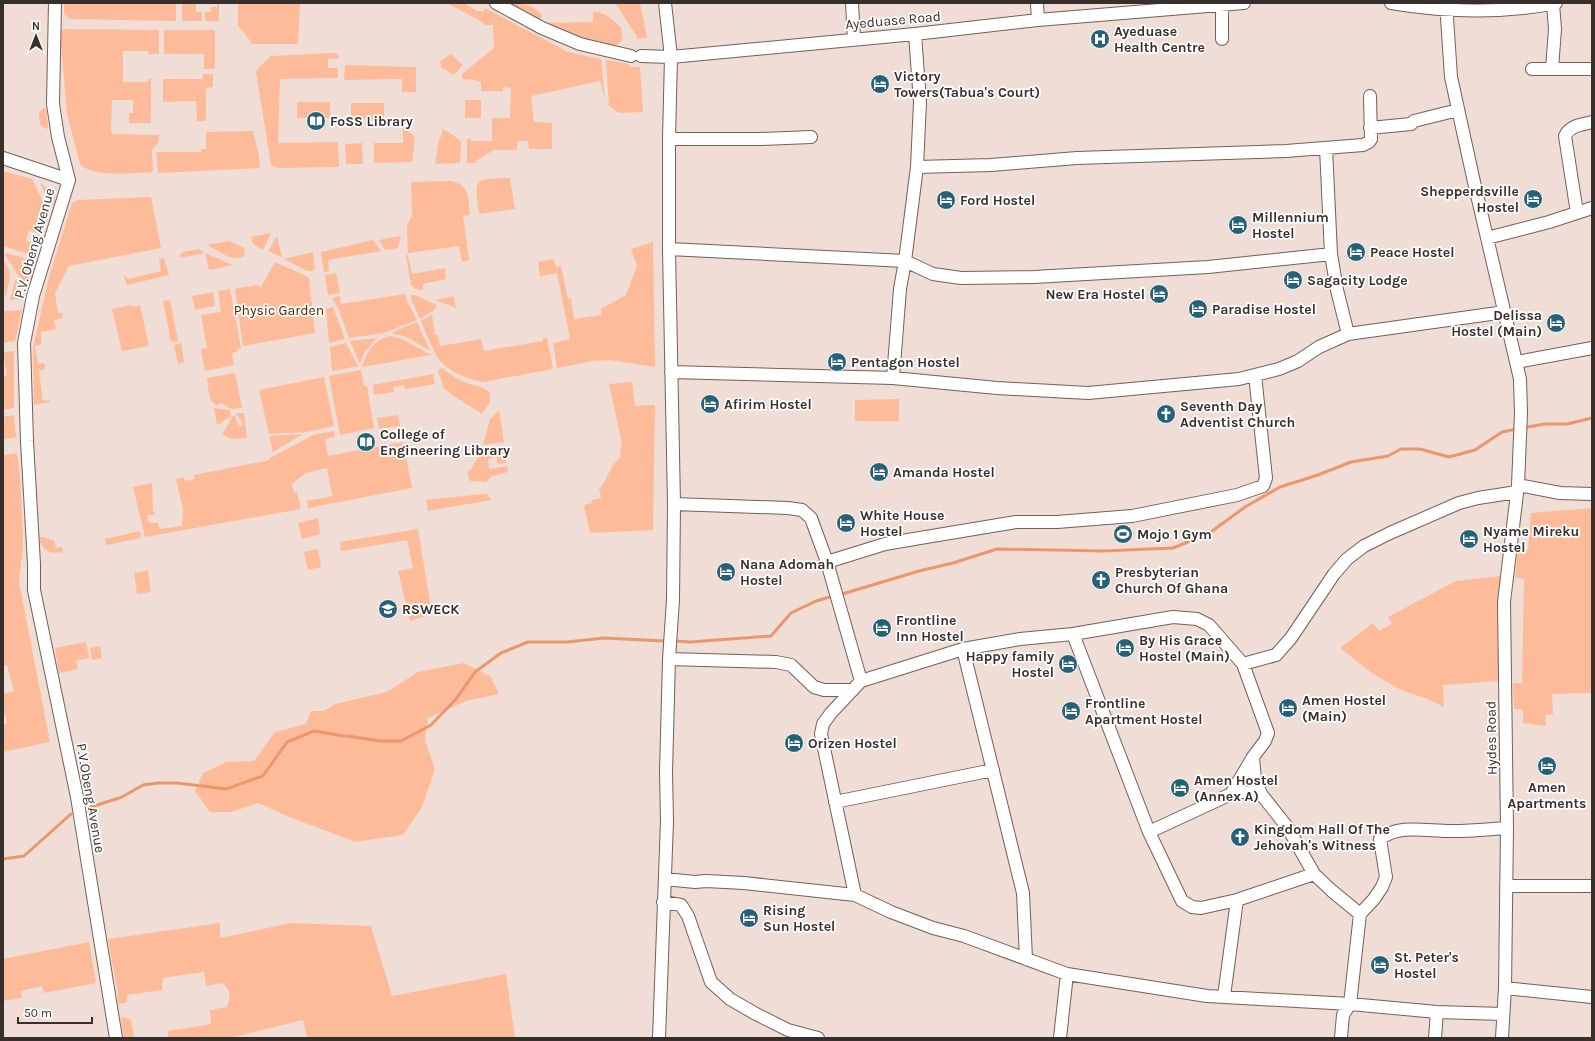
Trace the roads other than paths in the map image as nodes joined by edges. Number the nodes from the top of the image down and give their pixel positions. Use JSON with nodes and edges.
{"nodes":[{"id":1,"x":55,"y":3,"type":"edge"},
{"id":2,"x":496,"y":3,"type":"edge"},
{"id":3,"x":666,"y":3,"type":"edge"},
{"id":4,"x":852,"y":3,"type":"edge"},
{"id":5,"x":1037,"y":3,"type":"edge"},
{"id":6,"x":1244,"y":3,"type":"edge"},
{"id":7,"x":1391,"y":3,"type":"edge"},
{"id":8,"x":1554,"y":3,"type":"edge"},
{"id":9,"x":1222,"y":5,"type":"junction"},
{"id":10,"x":1446,"y":6,"type":"edge"},
{"id":11,"x":1038,"y":20,"type":"junction"},
{"id":12,"x":915,"y":34,"type":"junction"},
{"id":13,"x":854,"y":39,"type":"junction"},
{"id":14,"x":1222,"y":39,"type":"dead end"},
{"id":15,"x":671,"y":57,"type":"junction"},
{"id":16,"x":1532,"y":69,"type":"dead end"},
{"id":17,"x":1552,"y":69,"type":"junction"},
{"id":18,"x":1592,"y":69,"type":"edge"},
{"id":19,"x":1370,"y":96,"type":"dead end"},
{"id":20,"x":1458,"y":110,"type":"junction"},
{"id":21,"x":1592,"y":122,"type":"edge"},
{"id":22,"x":1370,"y":128,"type":"junction"},
{"id":23,"x":811,"y":137,"type":"dead end"},
{"id":24,"x":669,"y":138,"type":"junction"},
{"id":25,"x":1326,"y":148,"type":"junction"},
{"id":26,"x":3,"y":158,"type":"edge"},
{"id":27,"x":917,"y":168,"type":"junction"},
{"id":28,"x":69,"y":180,"type":"junction"},
{"id":29,"x":1592,"y":208,"type":"edge"},
{"id":30,"x":1577,"y":213,"type":"junction"},
{"id":31,"x":1487,"y":238,"type":"junction"},
{"id":32,"x":668,"y":249,"type":"junction"},
{"id":33,"x":1331,"y":254,"type":"junction"},
{"id":34,"x":905,"y":261,"type":"junction"},
{"id":35,"x":1505,"y":312,"type":"junction"},
{"id":36,"x":1348,"y":334,"type":"junction"},
{"id":37,"x":1592,"y":348,"type":"edge"},
{"id":38,"x":1517,"y":362,"type":"junction"},
{"id":39,"x":671,"y":372,"type":"junction"},
{"id":40,"x":1255,"y":375,"type":"junction"},
{"id":41,"x":894,"y":378,"type":"junction"},
{"id":42,"x":1518,"y":489,"type":"junction"},
{"id":43,"x":1592,"y":494,"type":"edge"},
{"id":44,"x":674,"y":504,"type":"junction"},
{"id":45,"x":826,"y":562,"type":"junction"},
{"id":46,"x":34,"y":564,"type":"joint"},
{"id":47,"x":1073,"y":634,"type":"junction"},
{"id":48,"x":963,"y":649,"type":"junction"},
{"id":49,"x":669,"y":659,"type":"junction"},
{"id":50,"x":1243,"y":664,"type":"junction"},
{"id":51,"x":857,"y":686,"type":"junction"},
{"id":52,"x":1253,"y":757,"type":"junction"},
{"id":53,"x":993,"y":770,"type":"junction"},
{"id":54,"x":1231,"y":794,"type":"junction"},
{"id":55,"x":1261,"y":794,"type":"junction"},
{"id":56,"x":835,"y":802,"type":"junction"},
{"id":57,"x":1507,"y":828,"type":"junction"},
{"id":58,"x":1149,"y":832,"type":"junction"},
{"id":59,"x":1314,"y":874,"type":"junction"},
{"id":60,"x":665,"y":879,"type":"junction"},
{"id":61,"x":1506,"y":886,"type":"junction"},
{"id":62,"x":1592,"y":886,"type":"edge"},
{"id":63,"x":855,"y":895,"type":"junction"},
{"id":64,"x":1237,"y":900,"type":"junction"},
{"id":65,"x":663,"y":902,"type":"junction"},
{"id":66,"x":1360,"y":914,"type":"junction"},
{"id":67,"x":1026,"y":959,"type":"junction"},
{"id":68,"x":1067,"y":974,"type":"junction"},
{"id":69,"x":1505,"y":988,"type":"junction"},
{"id":70,"x":1224,"y":996,"type":"junction"},
{"id":71,"x":1592,"y":997,"type":"edge"},
{"id":72,"x":1350,"y":1004,"type":"junction"},
{"id":73,"x":1437,"y":1012,"type":"junction"},
{"id":74,"x":1503,"y":1014,"type":"junction"},
{"id":75,"x":116,"y":1038,"type":"edge"},
{"id":76,"x":659,"y":1038,"type":"edge"},
{"id":77,"x":818,"y":1038,"type":"edge"},
{"id":78,"x":1060,"y":1038,"type":"edge"},
{"id":79,"x":1341,"y":1038,"type":"edge"},
{"id":80,"x":1435,"y":1038,"type":"edge"},
{"id":81,"x":1502,"y":1038,"type":"edge"}],
"edges":[{"from":1,"to":28,"type":"street","name":"P.V. Obeng Avenue"},
{"from":2,"to":15,"type":"street","name":"Ayeduase Road"},
{"from":3,"to":15,"type":"street"},
{"from":4,"to":13,"type":"street"},
{"from":5,"to":11,"type":"street"},
{"from":6,"to":9,"type":"street","name":"Ayeduase Road"},
{"from":7,"to":10,"type":"street"},
{"from":8,"to":10,"type":"street"},
{"from":8,"to":17,"type":"street"},
{"from":9,"to":11,"type":"street","name":"Ayeduase Road"},
{"from":9,"to":14,"type":"street"},
{"from":10,"to":20,"type":"street","name":"Hydes Road"},
{"from":11,"to":12,"type":"street","name":"Ayeduase Road"},
{"from":12,"to":13,"type":"street","name":"Ayeduase Road"},
{"from":12,"to":27,"type":"street"},
{"from":13,"to":15,"type":"street","name":"Ayeduase Road"},
{"from":15,"to":24,"type":"street"},
{"from":16,"to":17,"type":"street"},
{"from":17,"to":18,"type":"street"},
{"from":19,"to":22,"type":"street"},
{"from":20,"to":22,"type":"street"},
{"from":20,"to":31,"type":"street","name":"Hydes Road"},
{"from":21,"to":30,"type":"street"},
{"from":22,"to":25,"type":"street"},
{"from":23,"to":24,"type":"street"},
{"from":24,"to":32,"type":"street"},
{"from":25,"to":27,"type":"street"},
{"from":25,"to":33,"type":"street"},
{"from":26,"to":28,"type":"street"},
{"from":27,"to":34,"type":"street"},
{"from":28,"to":46,"type":"street","name":"P.V. Obeng Avenue"},
{"from":29,"to":30,"type":"street"},
{"from":30,"to":31,"type":"street"},
{"from":31,"to":35,"type":"street","name":"Hydes Road"},
{"from":32,"to":34,"type":"street"},
{"from":32,"to":39,"type":"street"},
{"from":33,"to":34,"type":"street"},
{"from":33,"to":36,"type":"street"},
{"from":34,"to":41,"type":"street"},
{"from":35,"to":36,"type":"street"},
{"from":35,"to":38,"type":"street","name":"Hydes Road"},
{"from":36,"to":40,"type":"street"},
{"from":37,"to":38,"type":"street"},
{"from":38,"to":42,"type":"street","name":"Hydes Road"},
{"from":39,"to":41,"type":"street"},
{"from":39,"to":44,"type":"street"},
{"from":40,"to":41,"type":"street"},
{"from":40,"to":45,"type":"street"},
{"from":42,"to":43,"type":"street"},
{"from":42,"to":50,"type":"street"},
{"from":42,"to":57,"type":"street","name":"Hydes Road"},
{"from":44,"to":45,"type":"street"},
{"from":44,"to":49,"type":"street"},
{"from":45,"to":51,"type":"street"},
{"from":46,"to":75,"type":"street","name":"P.V.Obeng Avenue"},
{"from":47,"to":48,"type":"street"},
{"from":47,"to":50,"type":"street"},
{"from":47,"to":58,"type":"street"},
{"from":48,"to":51,"type":"street"},
{"from":48,"to":53,"type":"street"},
{"from":49,"to":51,"type":"street"},
{"from":49,"to":60,"type":"street"},
{"from":50,"to":52,"type":"street"},
{"from":51,"to":56,"type":"street"},
{"from":52,"to":54,"type":"street"},
{"from":52,"to":55,"type":"street"},
{"from":53,"to":56,"type":"street"},
{"from":53,"to":67,"type":"street"},
{"from":54,"to":55,"type":"street"},
{"from":54,"to":58,"type":"street"},
{"from":55,"to":59,"type":"street"},
{"from":56,"to":63,"type":"street"},
{"from":57,"to":61,"type":"street","name":"Hydes Road"},
{"from":57,"to":66,"type":"street"},
{"from":58,"to":64,"type":"street"},
{"from":59,"to":64,"type":"street"},
{"from":59,"to":66,"type":"street"},
{"from":60,"to":63,"type":"street"},
{"from":60,"to":65,"type":"street"},
{"from":61,"to":62,"type":"street"},
{"from":61,"to":69,"type":"street","name":"Hydes Road"},
{"from":63,"to":67,"type":"street"},
{"from":64,"to":70,"type":"street"},
{"from":65,"to":76,"type":"street"},
{"from":65,"to":77,"type":"street"},
{"from":66,"to":72,"type":"street"},
{"from":67,"to":68,"type":"street"},
{"from":68,"to":70,"type":"street"},
{"from":68,"to":78,"type":"street"},
{"from":69,"to":71,"type":"street"},
{"from":69,"to":74,"type":"street","name":"Hydes Road"},
{"from":70,"to":72,"type":"street"},
{"from":72,"to":73,"type":"street"},
{"from":72,"to":79,"type":"street"},
{"from":73,"to":74,"type":"street"},
{"from":73,"to":80,"type":"street"},
{"from":74,"to":81,"type":"street","name":"Hydes Road"}]}
